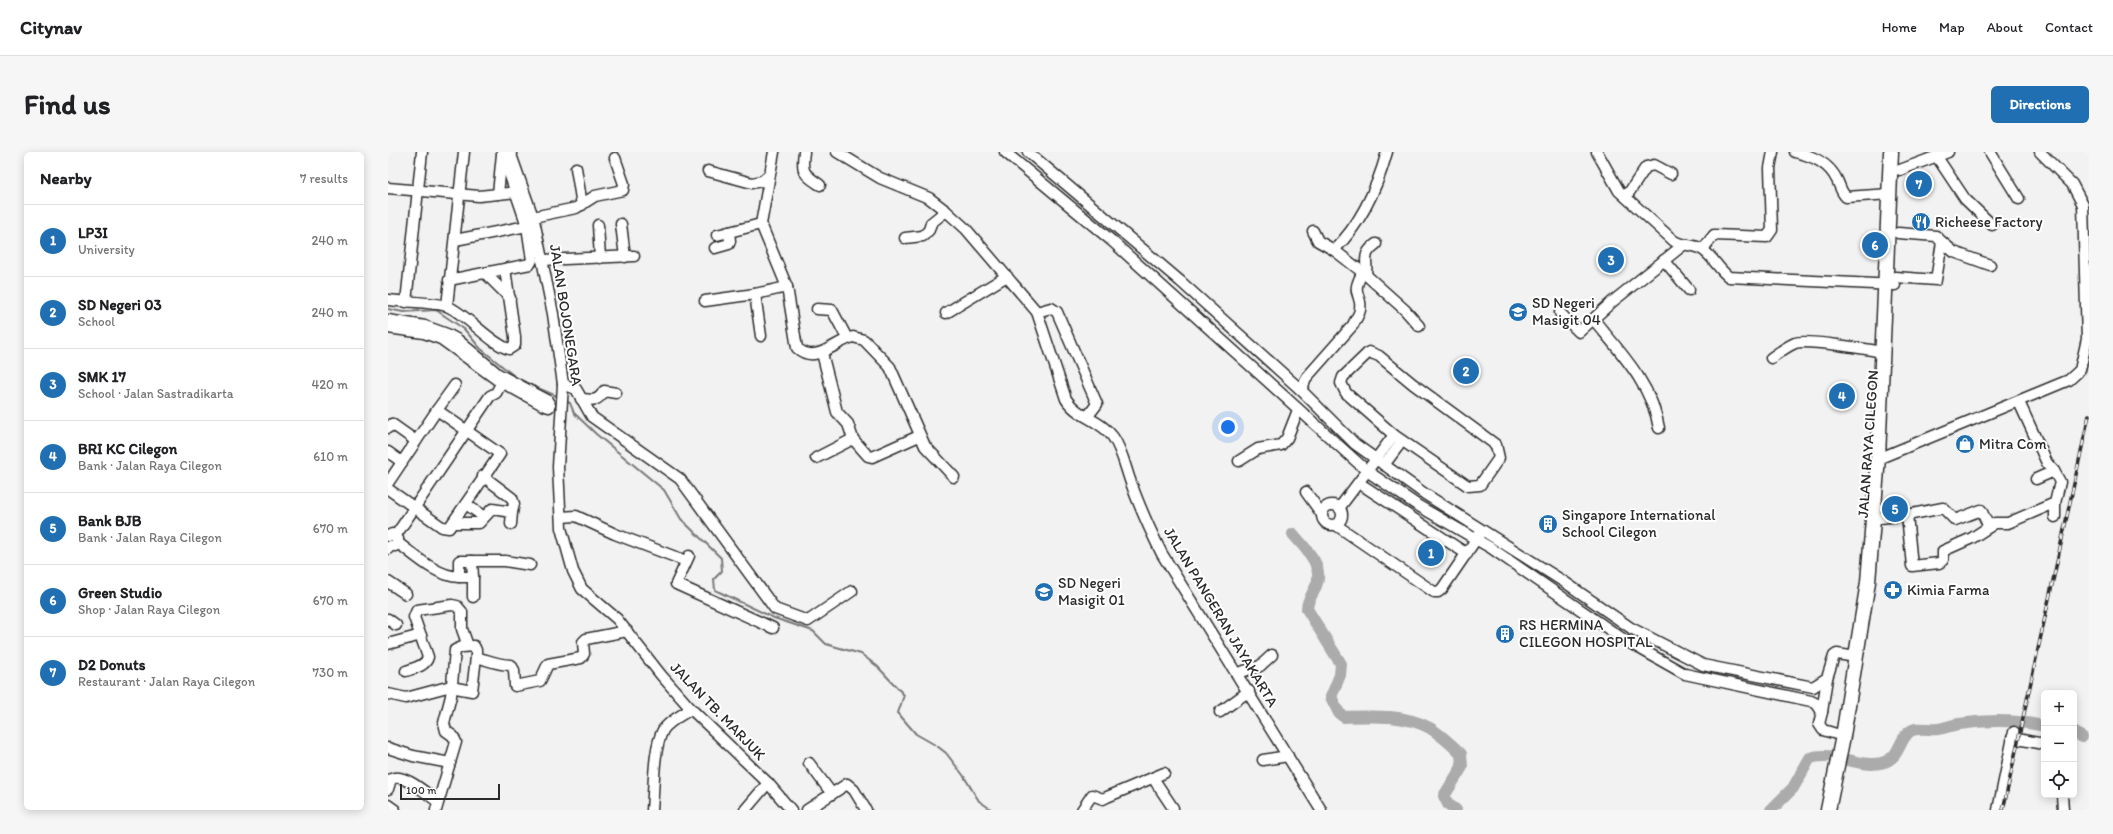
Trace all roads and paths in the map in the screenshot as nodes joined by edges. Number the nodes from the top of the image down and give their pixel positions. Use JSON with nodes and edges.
{"nodes":[{"id":1,"x":422,"y":152,"type":"edge"},
{"id":2,"x":464,"y":152,"type":"edge"},
{"id":3,"x":502,"y":152,"type":"edge"},
{"id":4,"x":510,"y":152,"type":"edge"},
{"id":5,"x":774,"y":152,"type":"edge"},
{"id":6,"x":804,"y":152,"type":"edge"},
{"id":7,"x":838,"y":152,"type":"edge"},
{"id":8,"x":1004,"y":152,"type":"edge"},
{"id":9,"x":1028,"y":152,"type":"edge"},
{"id":10,"x":1386,"y":152,"type":"edge"},
{"id":11,"x":1597,"y":152,"type":"edge"},
{"id":12,"x":1774,"y":152,"type":"edge"},
{"id":13,"x":1795,"y":152,"type":"edge"},
{"id":14,"x":1891,"y":152,"type":"edge"},
{"id":15,"x":1900,"y":152,"type":"edge"},
{"id":16,"x":1948,"y":152,"type":"edge"},
{"id":17,"x":1990,"y":152,"type":"edge"},
{"id":18,"x":2040,"y":152,"type":"edge"},
{"id":19,"x":1937,"y":156,"type":"junction"},
{"id":20,"x":615,"y":158,"type":"dead end"},
{"id":21,"x":576,"y":168,"type":"dead end"},
{"id":22,"x":1900,"y":170,"type":"junction"},
{"id":23,"x":708,"y":171,"type":"dead end"},
{"id":24,"x":1671,"y":174,"type":"dead end"},
{"id":25,"x":769,"y":175,"type":"junction"},
{"id":26,"x":820,"y":186,"type":"dead end"},
{"id":27,"x":388,"y":188,"type":"edge"},
{"id":28,"x":418,"y":192,"type":"junction"},
{"id":29,"x":517,"y":192,"type":"junction"},
{"id":30,"x":498,"y":194,"type":"junction"},
{"id":31,"x":1890,"y":194,"type":"junction"},
{"id":32,"x":460,"y":195,"type":"junction"},
{"id":33,"x":1626,"y":197,"type":"junction"},
{"id":34,"x":2019,"y":199,"type":"dead end"},
{"id":35,"x":582,"y":205,"type":"junction"},
{"id":36,"x":946,"y":211,"type":"junction"},
{"id":37,"x":530,"y":222,"type":"junction"},
{"id":38,"x":621,"y":224,"type":"dead end"},
{"id":39,"x":761,"y":224,"type":"junction"},
{"id":40,"x":598,"y":225,"type":"dead end"},
{"id":41,"x":1992,"y":225,"type":"dead end"},
{"id":42,"x":1119,"y":228,"type":"junction"},
{"id":43,"x":1312,"y":231,"type":"dead end"},
{"id":44,"x":728,"y":232,"type":"junction"},
{"id":45,"x":1898,"y":233,"type":"junction"},
{"id":46,"x":717,"y":235,"type":"dead end"},
{"id":47,"x":1107,"y":237,"type":"junction"},
{"id":48,"x":905,"y":238,"type":"dead end"},
{"id":49,"x":455,"y":240,"type":"junction"},
{"id":50,"x":1942,"y":242,"type":"junction"},
{"id":51,"x":1376,"y":244,"type":"dead end"},
{"id":52,"x":1682,"y":246,"type":"junction"},
{"id":53,"x":715,"y":248,"type":"dead end"},
{"id":54,"x":1334,"y":250,"type":"junction"},
{"id":55,"x":1703,"y":250,"type":"junction"},
{"id":56,"x":600,"y":258,"type":"junction"},
{"id":57,"x":542,"y":260,"type":"junction"},
{"id":58,"x":1664,"y":260,"type":"junction"},
{"id":59,"x":1990,"y":265,"type":"dead end"},
{"id":60,"x":505,"y":269,"type":"junction"},
{"id":61,"x":485,"y":273,"type":"junction"},
{"id":62,"x":1365,"y":274,"type":"junction"},
{"id":63,"x":1007,"y":276,"type":"junction"},
{"id":64,"x":449,"y":280,"type":"junction"},
{"id":65,"x":1892,"y":282,"type":"junction"},
{"id":66,"x":787,"y":287,"type":"junction"},
{"id":67,"x":1689,"y":290,"type":"dead end"},
{"id":68,"x":755,"y":294,"type":"junction"},
{"id":69,"x":510,"y":298,"type":"junction"},
{"id":70,"x":388,"y":300,"type":"edge"},
{"id":71,"x":705,"y":301,"type":"dead end"},
{"id":72,"x":406,"y":302,"type":"junction"},
{"id":73,"x":447,"y":306,"type":"junction"},
{"id":74,"x":817,"y":309,"type":"dead end"},
{"id":75,"x":1037,"y":312,"type":"junction"},
{"id":76,"x":946,"y":313,"type":"dead end"},
{"id":77,"x":1560,"y":313,"type":"dead end"},
{"id":78,"x":388,"y":320,"type":"edge"},
{"id":79,"x":1594,"y":320,"type":"junction"},
{"id":80,"x":1419,"y":326,"type":"dead end"},
{"id":81,"x":388,"y":328,"type":"edge"},
{"id":82,"x":434,"y":332,"type":"junction"},
{"id":83,"x":761,"y":336,"type":"dead end"},
{"id":84,"x":847,"y":338,"type":"junction"},
{"id":85,"x":2088,"y":343,"type":"edge"},
{"id":86,"x":1882,"y":352,"type":"junction"},
{"id":87,"x":822,"y":353,"type":"junction"},
{"id":88,"x":1771,"y":358,"type":"dead end"},
{"id":89,"x":456,"y":385,"type":"dead end"},
{"id":90,"x":564,"y":387,"type":"junction"},
{"id":91,"x":1301,"y":390,"type":"junction"},
{"id":92,"x":616,"y":393,"type":"dead end"},
{"id":93,"x":581,"y":398,"type":"junction"},
{"id":94,"x":2019,"y":402,"type":"junction"},
{"id":95,"x":437,"y":410,"type":"junction"},
{"id":96,"x":1298,"y":410,"type":"junction"},
{"id":97,"x":1088,"y":416,"type":"junction"},
{"id":98,"x":388,"y":428,"type":"edge"},
{"id":99,"x":1659,"y":428,"type":"dead end"},
{"id":100,"x":467,"y":430,"type":"junction"},
{"id":101,"x":919,"y":436,"type":"junction"},
{"id":102,"x":1398,"y":438,"type":"junction"},
{"id":103,"x":853,"y":440,"type":"junction"},
{"id":104,"x":416,"y":441,"type":"junction"},
{"id":105,"x":388,"y":452,"type":"edge"},
{"id":106,"x":1882,"y":456,"type":"junction"},
{"id":107,"x":816,"y":458,"type":"dead end"},
{"id":108,"x":1239,"y":461,"type":"dead end"},
{"id":109,"x":402,"y":462,"type":"junction"},
{"id":110,"x":1380,"y":462,"type":"junction"},
{"id":111,"x":1367,"y":471,"type":"junction"},
{"id":112,"x":2054,"y":471,"type":"junction"},
{"id":113,"x":483,"y":476,"type":"junction"},
{"id":114,"x":954,"y":477,"type":"dead end"},
{"id":115,"x":2036,"y":479,"type":"dead end"},
{"id":116,"x":388,"y":483,"type":"edge"},
{"id":117,"x":1358,"y":483,"type":"junction"},
{"id":118,"x":388,"y":489,"type":"edge"},
{"id":119,"x":1306,"y":492,"type":"dead end"},
{"id":120,"x":2055,"y":503,"type":"junction"},
{"id":121,"x":466,"y":504,"type":"junction"},
{"id":122,"x":1340,"y":507,"type":"junction"},
{"id":123,"x":415,"y":508,"type":"junction"},
{"id":124,"x":512,"y":512,"type":"junction"},
{"id":125,"x":1321,"y":513,"type":"junction"},
{"id":126,"x":1907,"y":516,"type":"junction"},
{"id":127,"x":484,"y":517,"type":"junction"},
{"id":128,"x":561,"y":517,"type":"junction"},
{"id":129,"x":2055,"y":517,"type":"dead end"},
{"id":130,"x":1880,"y":518,"type":"junction"},
{"id":131,"x":453,"y":523,"type":"junction"},
{"id":132,"x":510,"y":524,"type":"dead end"},
{"id":133,"x":1336,"y":525,"type":"junction"},
{"id":134,"x":1478,"y":526,"type":"junction"},
{"id":135,"x":1989,"y":527,"type":"junction"},
{"id":136,"x":1467,"y":534,"type":"junction"},
{"id":137,"x":1476,"y":539,"type":"junction"},
{"id":138,"x":391,"y":542,"type":"edge"},
{"id":139,"x":1467,"y":554,"type":"junction"},
{"id":140,"x":472,"y":561,"type":"junction"},
{"id":141,"x":530,"y":565,"type":"dead end"},
{"id":142,"x":459,"y":577,"type":"junction"},
{"id":143,"x":473,"y":577,"type":"junction"},
{"id":144,"x":388,"y":582,"type":"edge"},
{"id":145,"x":852,"y":591,"type":"dead end"},
{"id":146,"x":406,"y":594,"type":"dead end"},
{"id":147,"x":473,"y":597,"type":"dead end"},
{"id":148,"x":1600,"y":607,"type":"junction"},
{"id":149,"x":1594,"y":618,"type":"junction"},
{"id":150,"x":772,"y":628,"type":"dead end"},
{"id":151,"x":627,"y":631,"type":"junction"},
{"id":152,"x":421,"y":635,"type":"junction"},
{"id":153,"x":388,"y":644,"type":"edge"},
{"id":154,"x":468,"y":646,"type":"junction"},
{"id":155,"x":1272,"y":655,"type":"dead end"},
{"id":156,"x":476,"y":657,"type":"junction"},
{"id":157,"x":1856,"y":657,"type":"junction"},
{"id":158,"x":406,"y":671,"type":"dead end"},
{"id":159,"x":1238,"y":673,"type":"junction"},
{"id":160,"x":1827,"y":678,"type":"junction"},
{"id":161,"x":451,"y":687,"type":"junction"},
{"id":162,"x":1813,"y":687,"type":"junction"},
{"id":163,"x":1249,"y":691,"type":"junction"},
{"id":164,"x":388,"y":694,"type":"edge"},
{"id":165,"x":1812,"y":701,"type":"junction"},
{"id":166,"x":691,"y":709,"type":"junction"},
{"id":167,"x":1220,"y":712,"type":"dead end"},
{"id":168,"x":1822,"y":712,"type":"junction"},
{"id":169,"x":1847,"y":736,"type":"junction"},
{"id":170,"x":2041,"y":743,"type":"edge"},
{"id":171,"x":388,"y":748,"type":"edge"},
{"id":172,"x":1288,"y":756,"type":"junction"},
{"id":173,"x":1843,"y":757,"type":"junction"},
{"id":174,"x":1263,"y":760,"type":"dead end"},
{"id":175,"x":450,"y":763,"type":"junction"},
{"id":176,"x":809,"y":763,"type":"dead end"},
{"id":177,"x":1164,"y":773,"type":"dead end"},
{"id":178,"x":1153,"y":778,"type":"junction"},
{"id":179,"x":768,"y":784,"type":"junction"},
{"id":180,"x":388,"y":789,"type":"edge"},
{"id":181,"x":832,"y":794,"type":"junction"},
{"id":182,"x":2062,"y":798,"type":"edge"},
{"id":183,"x":388,"y":805,"type":"edge"},
{"id":184,"x":436,"y":805,"type":"edge"},
{"id":185,"x":1173,"y":808,"type":"dead end"},
{"id":186,"x":395,"y":810,"type":"edge"},
{"id":187,"x":652,"y":810,"type":"edge"},
{"id":188,"x":745,"y":810,"type":"edge"},
{"id":189,"x":790,"y":810,"type":"edge"},
{"id":190,"x":807,"y":810,"type":"edge"},
{"id":191,"x":866,"y":810,"type":"edge"},
{"id":192,"x":1082,"y":810,"type":"edge"},
{"id":193,"x":1321,"y":810,"type":"edge"},
{"id":194,"x":1828,"y":810,"type":"edge"},
{"id":195,"x":1838,"y":810,"type":"edge"},
{"id":196,"x":1998,"y":810,"type":"edge"},
{"id":197,"x":2063,"y":810,"type":"edge"}],
"edges":[{"from":1,"to":28,"type":"street"},
{"from":2,"to":32,"type":"street"},
{"from":3,"to":29,"type":"street"},
{"from":3,"to":30,"type":"street"},
{"from":4,"to":37,"type":"street","name":"JALAN BOJONEGARA"},
{"from":5,"to":25,"type":"street"},
{"from":6,"to":26,"type":"street"},
{"from":7,"to":36,"type":"street","name":"JALAN PANGERAN JAYAKARTA"},
{"from":8,"to":47,"type":"street"},
{"from":9,"to":42,"type":"street"},
{"from":10,"to":54,"type":"street"},
{"from":11,"to":33,"type":"street"},
{"from":12,"to":55,"type":"street"},
{"from":13,"to":31,"type":"street"},
{"from":14,"to":31,"type":"highway","name":"JALAN RAYA CILEGON"},
{"from":15,"to":22,"type":"highway","name":"JALAN RAYA CILEGON"},
{"from":16,"to":19,"type":"street"},
{"from":17,"to":34,"type":"street"},
{"from":18,"to":85,"type":"street"},
{"from":19,"to":22,"type":"street"},
{"from":19,"to":41,"type":"street"},
{"from":20,"to":35,"type":"street"},
{"from":21,"to":35,"type":"street"},
{"from":22,"to":45,"type":"highway","name":"JALAN RAYA CILEGON"},
{"from":23,"to":25,"type":"street"},
{"from":24,"to":33,"type":"street"},
{"from":25,"to":39,"type":"street"},
{"from":27,"to":28,"type":"street"},
{"from":28,"to":32,"type":"street"},
{"from":28,"to":72,"type":"street"},
{"from":29,"to":30,"type":"street"},
{"from":29,"to":37,"type":"street"},
{"from":30,"to":32,"type":"street"},
{"from":31,"to":65,"type":"highway","name":"JALAN RAYA CILEGON"},
{"from":32,"to":49,"type":"street"},
{"from":33,"to":52,"type":"street"},
{"from":35,"to":37,"type":"street"},
{"from":36,"to":48,"type":"street"},
{"from":36,"to":63,"type":"street","name":"JALAN PANGERAN JAYAKARTA"},
{"from":37,"to":49,"type":"street"},
{"from":37,"to":57,"type":"street","name":"JALAN BOJONEGARA"},
{"from":37,"to":60,"type":"street"},
{"from":38,"to":56,"type":"street"},
{"from":39,"to":44,"type":"street"},
{"from":39,"to":66,"type":"street"},
{"from":40,"to":56,"type":"street"},
{"from":42,"to":47,"type":"street"},
{"from":42,"to":91,"type":"street"},
{"from":43,"to":54,"type":"street"},
{"from":44,"to":46,"type":"street"},
{"from":44,"to":53,"type":"street"},
{"from":45,"to":50,"type":"street"},
{"from":45,"to":65,"type":"highway","name":"JALAN RAYA CILEGON"},
{"from":47,"to":96,"type":"street"},
{"from":49,"to":64,"type":"street"},
{"from":50,"to":59,"type":"street"},
{"from":50,"to":65,"type":"street"},
{"from":51,"to":62,"type":"street"},
{"from":52,"to":55,"type":"street"},
{"from":52,"to":58,"type":"street"},
{"from":54,"to":62,"type":"street"},
{"from":55,"to":65,"type":"street"},
{"from":56,"to":57,"type":"street"},
{"from":57,"to":90,"type":"street","name":"JALAN BOJONEGARA"},
{"from":58,"to":67,"type":"street"},
{"from":58,"to":79,"type":"street"},
{"from":60,"to":61,"type":"street"},
{"from":60,"to":69,"type":"street"},
{"from":61,"to":64,"type":"street"},
{"from":61,"to":69,"type":"street"},
{"from":62,"to":80,"type":"street"},
{"from":62,"to":91,"type":"street"},
{"from":63,"to":75,"type":"street","name":"JALAN PANGERAN JAYAKARTA"},
{"from":63,"to":76,"type":"street"},
{"from":64,"to":73,"type":"street"},
{"from":65,"to":86,"type":"highway","name":"JALAN RAYA CILEGON"},
{"from":65,"to":106,"type":"highway","name":"JALAN RAYA CILEGON"},
{"from":66,"to":68,"type":"street"},
{"from":66,"to":87,"type":"street"},
{"from":68,"to":71,"type":"street"},
{"from":68,"to":83,"type":"street"},
{"from":69,"to":73,"type":"street"},
{"from":70,"to":72,"type":"street"},
{"from":72,"to":73,"type":"street"},
{"from":74,"to":84,"type":"street"},
{"from":75,"to":97,"type":"street","name":"JALAN PANGERAN JAYAKARTA"},
{"from":75,"to":97,"type":"street"},
{"from":77,"to":79,"type":"street"},
{"from":78,"to":82,"type":"street"},
{"from":79,"to":99,"type":"street"},
{"from":81,"to":82,"type":"street"},
{"from":82,"to":100,"type":"street"},
{"from":84,"to":87,"type":"street"},
{"from":84,"to":101,"type":"street"},
{"from":85,"to":94,"type":"street"},
{"from":86,"to":88,"type":"street"},
{"from":86,"to":106,"type":"highway","name":"JALAN RAYA CILEGON"},
{"from":87,"to":103,"type":"street"},
{"from":89,"to":95,"type":"street"},
{"from":90,"to":93,"type":"street"},
{"from":90,"to":128,"type":"street","name":"JALAN BOJONEGARA"},
{"from":91,"to":110,"type":"street"},
{"from":92,"to":93,"type":"street"},
{"from":93,"to":145,"type":"street"},
{"from":94,"to":106,"type":"street"},
{"from":94,"to":112,"type":"street"},
{"from":95,"to":100,"type":"street"},
{"from":95,"to":104,"type":"street"},
{"from":96,"to":108,"type":"street"},
{"from":96,"to":111,"type":"street"},
{"from":97,"to":159,"type":"street","name":"JALAN PANGERAN JAYAKARTA"},
{"from":98,"to":104,"type":"street"},
{"from":100,"to":113,"type":"street"},
{"from":100,"to":123,"type":"street"},
{"from":101,"to":103,"type":"street"},
{"from":101,"to":114,"type":"street"},
{"from":102,"to":102,"type":"street"},
{"from":102,"to":110,"type":"street"},
{"from":103,"to":107,"type":"street"},
{"from":104,"to":109,"type":"street"},
{"from":105,"to":109,"type":"street"},
{"from":106,"to":130,"type":"highway","name":"JALAN RAYA CILEGON"},
{"from":106,"to":157,"type":"highway","name":"JALAN RAYA CILEGON"},
{"from":109,"to":116,"type":"street"},
{"from":110,"to":111,"type":"street"},
{"from":110,"to":134,"type":"street"},
{"from":111,"to":117,"type":"street"},
{"from":111,"to":136,"type":"street"},
{"from":112,"to":115,"type":"street"},
{"from":112,"to":120,"type":"street"},
{"from":113,"to":121,"type":"street"},
{"from":113,"to":124,"type":"street"},
{"from":117,"to":122,"type":"street"},
{"from":117,"to":139,"type":"street"},
{"from":118,"to":123,"type":"street"},
{"from":119,"to":125,"type":"street"},
{"from":120,"to":129,"type":"street"},
{"from":120,"to":135,"type":"street"},
{"from":121,"to":127,"type":"street"},
{"from":121,"to":131,"type":"street"},
{"from":122,"to":125,"type":"street"},
{"from":122,"to":133,"type":"street"},
{"from":123,"to":131,"type":"street"},
{"from":123,"to":138,"type":"street"},
{"from":124,"to":127,"type":"street"},
{"from":124,"to":132,"type":"street"},
{"from":125,"to":133,"type":"street"},
{"from":126,"to":130,"type":"street"},
{"from":126,"to":135,"type":"street"},
{"from":126,"to":135,"type":"street"},
{"from":127,"to":131,"type":"street"},
{"from":128,"to":150,"type":"street"},
{"from":128,"to":151,"type":"street","name":"JALAN BOJONEGARA"},
{"from":130,"to":169,"type":"highway","name":"JALAN RAYA CILEGON"},
{"from":133,"to":139,"type":"street"},
{"from":134,"to":136,"type":"street"},
{"from":134,"to":137,"type":"street"},
{"from":134,"to":148,"type":"street"},
{"from":136,"to":137,"type":"street"},
{"from":137,"to":139,"type":"street"},
{"from":137,"to":149,"type":"street"},
{"from":138,"to":142,"type":"street"},
{"from":140,"to":141,"type":"street"},
{"from":140,"to":142,"type":"street"},
{"from":140,"to":143,"type":"street"},
{"from":142,"to":143,"type":"street"},
{"from":143,"to":147,"type":"street"},
{"from":144,"to":146,"type":"street"},
{"from":148,"to":149,"type":"street"},
{"from":148,"to":162,"type":"street"},
{"from":149,"to":165,"type":"street"},
{"from":151,"to":156,"type":"street"},
{"from":151,"to":166,"type":"street","name":"JALAN TB. MARJUK"},
{"from":152,"to":153,"type":"street"},
{"from":152,"to":154,"type":"street"},
{"from":152,"to":158,"type":"street"},
{"from":154,"to":156,"type":"street"},
{"from":154,"to":161,"type":"street"},
{"from":155,"to":159,"type":"street"},
{"from":156,"to":161,"type":"street"},
{"from":157,"to":160,"type":"street"},
{"from":157,"to":169,"type":"highway","name":"JALAN RAYA CILEGON"},
{"from":159,"to":163,"type":"street","name":"JALAN PANGERAN JAYAKARTA"},
{"from":160,"to":162,"type":"street"},
{"from":160,"to":168,"type":"street"},
{"from":161,"to":164,"type":"street"},
{"from":161,"to":175,"type":"street"},
{"from":162,"to":165,"type":"street"},
{"from":163,"to":167,"type":"street"},
{"from":163,"to":172,"type":"street","name":"JALAN PANGERAN JAYAKARTA"},
{"from":165,"to":168,"type":"street"},
{"from":166,"to":179,"type":"street","name":"JALAN TB. MARJUK"},
{"from":166,"to":187,"type":"street"},
{"from":168,"to":169,"type":"street"},
{"from":169,"to":173,"type":"highway"},
{"from":170,"to":196,"type":"street"},
{"from":171,"to":175,"type":"street"},
{"from":172,"to":174,"type":"street"},
{"from":172,"to":193,"type":"street","name":"JALAN PANGERAN JAYAKARTA"},
{"from":173,"to":194,"type":"highway"},
{"from":173,"to":195,"type":"highway"},
{"from":175,"to":184,"type":"street"},
{"from":176,"to":181,"type":"street"},
{"from":177,"to":178,"type":"street"},
{"from":178,"to":185,"type":"street"},
{"from":178,"to":192,"type":"street"},
{"from":179,"to":188,"type":"street"},
{"from":179,"to":189,"type":"street","name":"JALAN TB. MARJUK"},
{"from":180,"to":184,"type":"street"},
{"from":181,"to":190,"type":"street"},
{"from":181,"to":191,"type":"street"},
{"from":182,"to":197,"type":"street"},
{"from":183,"to":186,"type":"street"}]}
